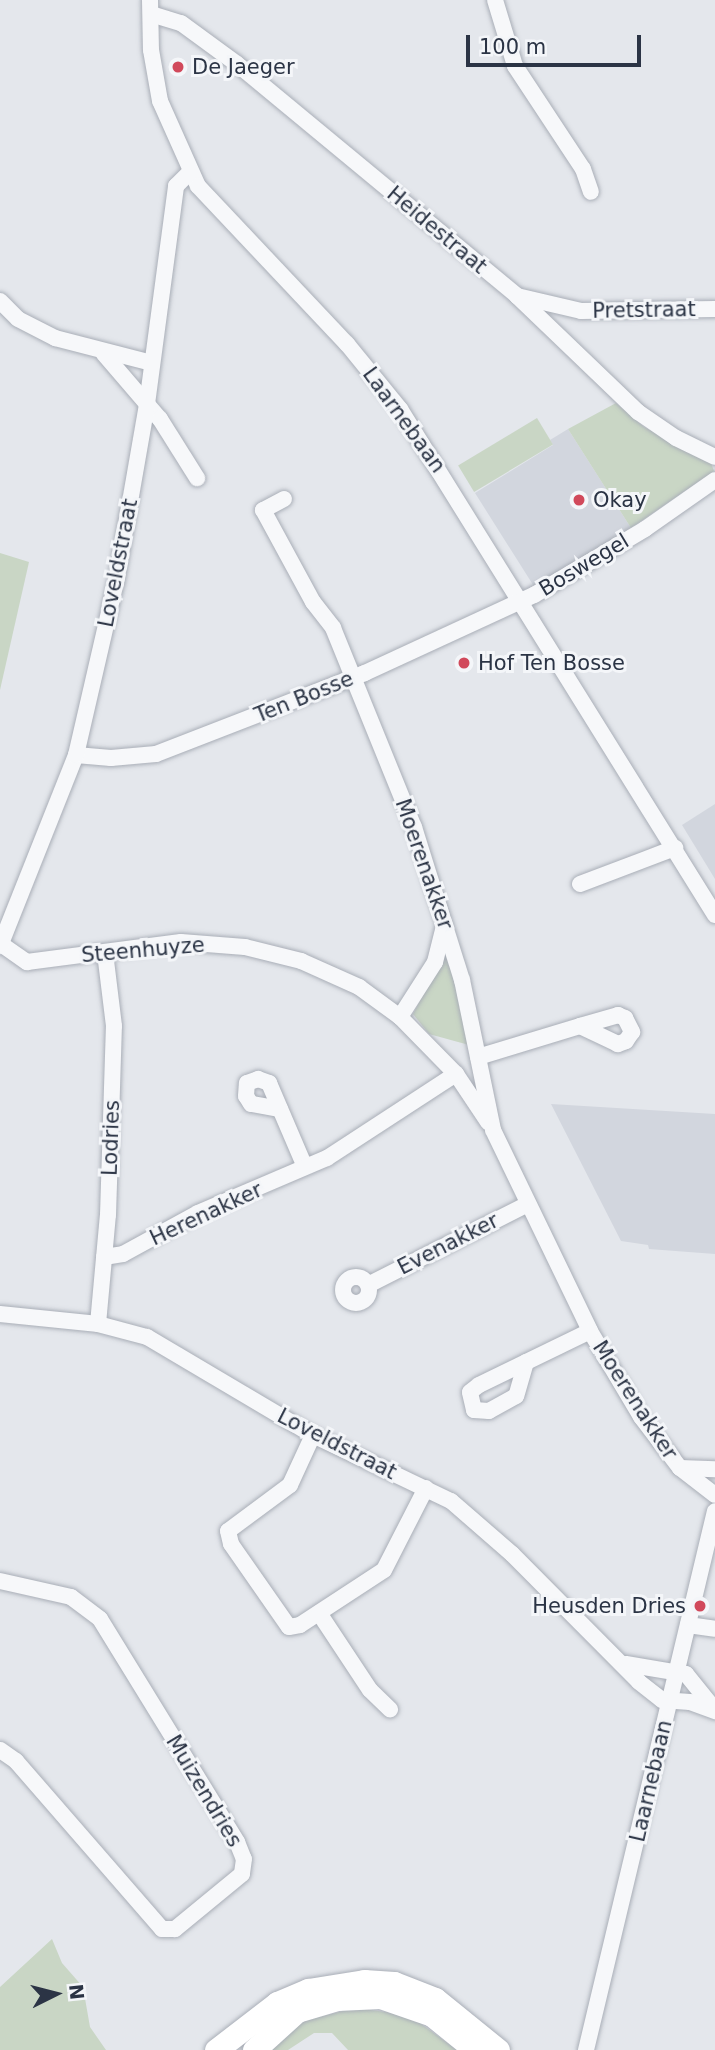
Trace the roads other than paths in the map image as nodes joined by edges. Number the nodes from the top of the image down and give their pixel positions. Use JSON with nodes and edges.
{"nodes":[{"id":1,"x":495,"y":0,"type":"edge"},
{"id":2,"x":150,"y":7,"type":"edge"},
{"id":3,"x":190,"y":172,"type":"junction"},
{"id":4,"x":591,"y":192,"type":"dead end"},
{"id":5,"x":517,"y":296,"type":"junction"},
{"id":6,"x":0,"y":301,"type":"edge"},
{"id":7,"x":715,"y":309,"type":"edge"},
{"id":8,"x":573,"y":310,"type":"junction"},
{"id":9,"x":552,"y":331,"type":"junction"},
{"id":10,"x":104,"y":354,"type":"junction"},
{"id":11,"x":152,"y":363,"type":"junction"},
{"id":12,"x":147,"y":404,"type":"junction"},
{"id":13,"x":715,"y":457,"type":"edge"},
{"id":14,"x":197,"y":478,"type":"dead end"},
{"id":15,"x":715,"y":480,"type":"edge"},
{"id":16,"x":284,"y":499,"type":"dead end"},
{"id":17,"x":263,"y":510,"type":"junction"},
{"id":18,"x":248,"y":518,"type":"dead end"},
{"id":19,"x":522,"y":601,"type":"junction"},
{"id":20,"x":353,"y":677,"type":"junction"},
{"id":21,"x":76,"y":755,"type":"junction"},
{"id":22,"x":675,"y":848,"type":"junction"},
{"id":23,"x":580,"y":884,"type":"dead end"},
{"id":24,"x":715,"y":915,"type":"edge"},
{"id":25,"x":445,"y":921,"type":"junction"},
{"id":26,"x":0,"y":945,"type":"edge"},
{"id":27,"x":104,"y":953,"type":"junction"},
{"id":28,"x":400,"y":1017,"type":"junction"},
{"id":29,"x":580,"y":1026,"type":"dead end"},
{"id":30,"x":478,"y":1057,"type":"junction"},
{"id":31,"x":456,"y":1074,"type":"junction"},
{"id":32,"x":280,"y":1109,"type":"dead end"},
{"id":33,"x":493,"y":1130,"type":"junction"},
{"id":34,"x":306,"y":1167,"type":"junction"},
{"id":35,"x":528,"y":1204,"type":"junction"},
{"id":36,"x":104,"y":1257,"type":"junction"},
{"id":37,"x":368,"y":1284,"type":"dead end"},
{"id":38,"x":0,"y":1314,"type":"edge"},
{"id":39,"x":97,"y":1324,"type":"junction"},
{"id":40,"x":590,"y":1331,"type":"junction"},
{"id":41,"x":526,"y":1362,"type":"dead end"},
{"id":42,"x":313,"y":1435,"type":"junction"},
{"id":43,"x":680,"y":1468,"type":"junction"},
{"id":44,"x":715,"y":1469,"type":"edge"},
{"id":45,"x":426,"y":1488,"type":"junction"},
{"id":46,"x":715,"y":1495,"type":"edge"},
{"id":47,"x":715,"y":1511,"type":"edge"},
{"id":48,"x":0,"y":1581,"type":"edge"},
{"id":49,"x":320,"y":1613,"type":"junction"},
{"id":50,"x":688,"y":1625,"type":"junction"},
{"id":51,"x":715,"y":1629,"type":"edge"},
{"id":52,"x":626,"y":1664,"type":"junction"},
{"id":53,"x":677,"y":1671,"type":"junction"},
{"id":54,"x":670,"y":1701,"type":"junction"},
{"id":55,"x":390,"y":1709,"type":"dead end"},
{"id":56,"x":715,"y":1711,"type":"edge"},
{"id":57,"x":0,"y":1749,"type":"edge"},
{"id":58,"x":216,"y":2050,"type":"edge"},
{"id":59,"x":254,"y":2050,"type":"edge"},
{"id":60,"x":475,"y":2050,"type":"edge"},
{"id":61,"x":498,"y":2050,"type":"edge"},
{"id":62,"x":586,"y":2050,"type":"edge"}],
"edges":[{"from":1,"to":4,"type":"street"},
{"from":2,"to":3,"type":"street","name":"Laarnebaan"},
{"from":2,"to":5,"type":"street","name":"Heidestraat"},
{"from":3,"to":11,"type":"street","name":"Loveldstraat"},
{"from":3,"to":19,"type":"street","name":"Laarnebaan"},
{"from":5,"to":8,"type":"street","name":"Pretstraat"},
{"from":5,"to":9,"type":"street","name":"Heidestraat"},
{"from":6,"to":10,"type":"street"},
{"from":7,"to":8,"type":"street","name":"Pretstraat"},
{"from":8,"to":9,"type":"street","name":"Pretstraat"},
{"from":9,"to":13,"type":"street","name":"Heidestraat"},
{"from":10,"to":11,"type":"street"},
{"from":10,"to":12,"type":"street"},
{"from":11,"to":12,"type":"street","name":"Loveldstraat"},
{"from":12,"to":14,"type":"street"},
{"from":12,"to":21,"type":"street","name":"Loveldstraat"},
{"from":15,"to":19,"type":"street","name":"Boswegel"},
{"from":16,"to":17,"type":"street"},
{"from":17,"to":18,"type":"street"},
{"from":17,"to":20,"type":"street","name":"Moerenakker"},
{"from":19,"to":20,"type":"street","name":"Ten Bosse"},
{"from":19,"to":22,"type":"street","name":"Laarnebaan"},
{"from":20,"to":21,"type":"street","name":"Ten Bosse"},
{"from":20,"to":25,"type":"street","name":"Moerenakker"},
{"from":21,"to":26,"type":"street","name":"Loveldstraat"},
{"from":22,"to":23,"type":"street"},
{"from":22,"to":24,"type":"street","name":"Laarnebaan"},
{"from":25,"to":28,"type":"street"},
{"from":25,"to":30,"type":"street","name":"Moerenakker"},
{"from":26,"to":27,"type":"street","name":"Steenhuyze"},
{"from":27,"to":28,"type":"street","name":"Steenhuyze"},
{"from":27,"to":36,"type":"street","name":"Lodries"},
{"from":28,"to":31,"type":"street","name":"Steenhuyze"},
{"from":29,"to":30,"type":"street"},
{"from":30,"to":33,"type":"street","name":"Moerenakker"},
{"from":31,"to":33,"type":"street","name":"Steenhuyze"},
{"from":31,"to":34,"type":"street","name":"Herenakker"},
{"from":32,"to":34,"type":"street"},
{"from":33,"to":35,"type":"street","name":"Moerenakker"},
{"from":34,"to":36,"type":"street","name":"Herenakker"},
{"from":35,"to":37,"type":"street","name":"Evenakker"},
{"from":35,"to":40,"type":"street","name":"Moerenakker"},
{"from":36,"to":39,"type":"street","name":"Lodries"},
{"from":38,"to":39,"type":"street","name":"Loveldstraat"},
{"from":39,"to":42,"type":"street","name":"Loveldstraat"},
{"from":40,"to":41,"type":"street","name":"Moerenakker"},
{"from":40,"to":43,"type":"street","name":"Moerenakker"},
{"from":42,"to":45,"type":"street","name":"Loveldstraat"},
{"from":42,"to":49,"type":"street"},
{"from":43,"to":44,"type":"street","name":"Moerenakker"},
{"from":43,"to":46,"type":"street","name":"Moerenakker"},
{"from":45,"to":49,"type":"street"},
{"from":45,"to":52,"type":"street","name":"Loveldstraat"},
{"from":47,"to":50,"type":"street","name":"Laarnebaan"},
{"from":48,"to":57,"type":"street","name":"Muizendries"},
{"from":49,"to":55,"type":"street"},
{"from":50,"to":51,"type":"street"},
{"from":50,"to":53,"type":"street","name":"Laarnebaan"},
{"from":52,"to":53,"type":"street"},
{"from":52,"to":54,"type":"street","name":"Loveldstraat"},
{"from":53,"to":54,"type":"street","name":"Laarnebaan"},
{"from":53,"to":56,"type":"street"},
{"from":54,"to":56,"type":"street","name":"Loveldstraat"},
{"from":54,"to":62,"type":"street","name":"Laarnebaan"},
{"from":58,"to":61,"type":"highway"},
{"from":59,"to":60,"type":"highway"}]}
